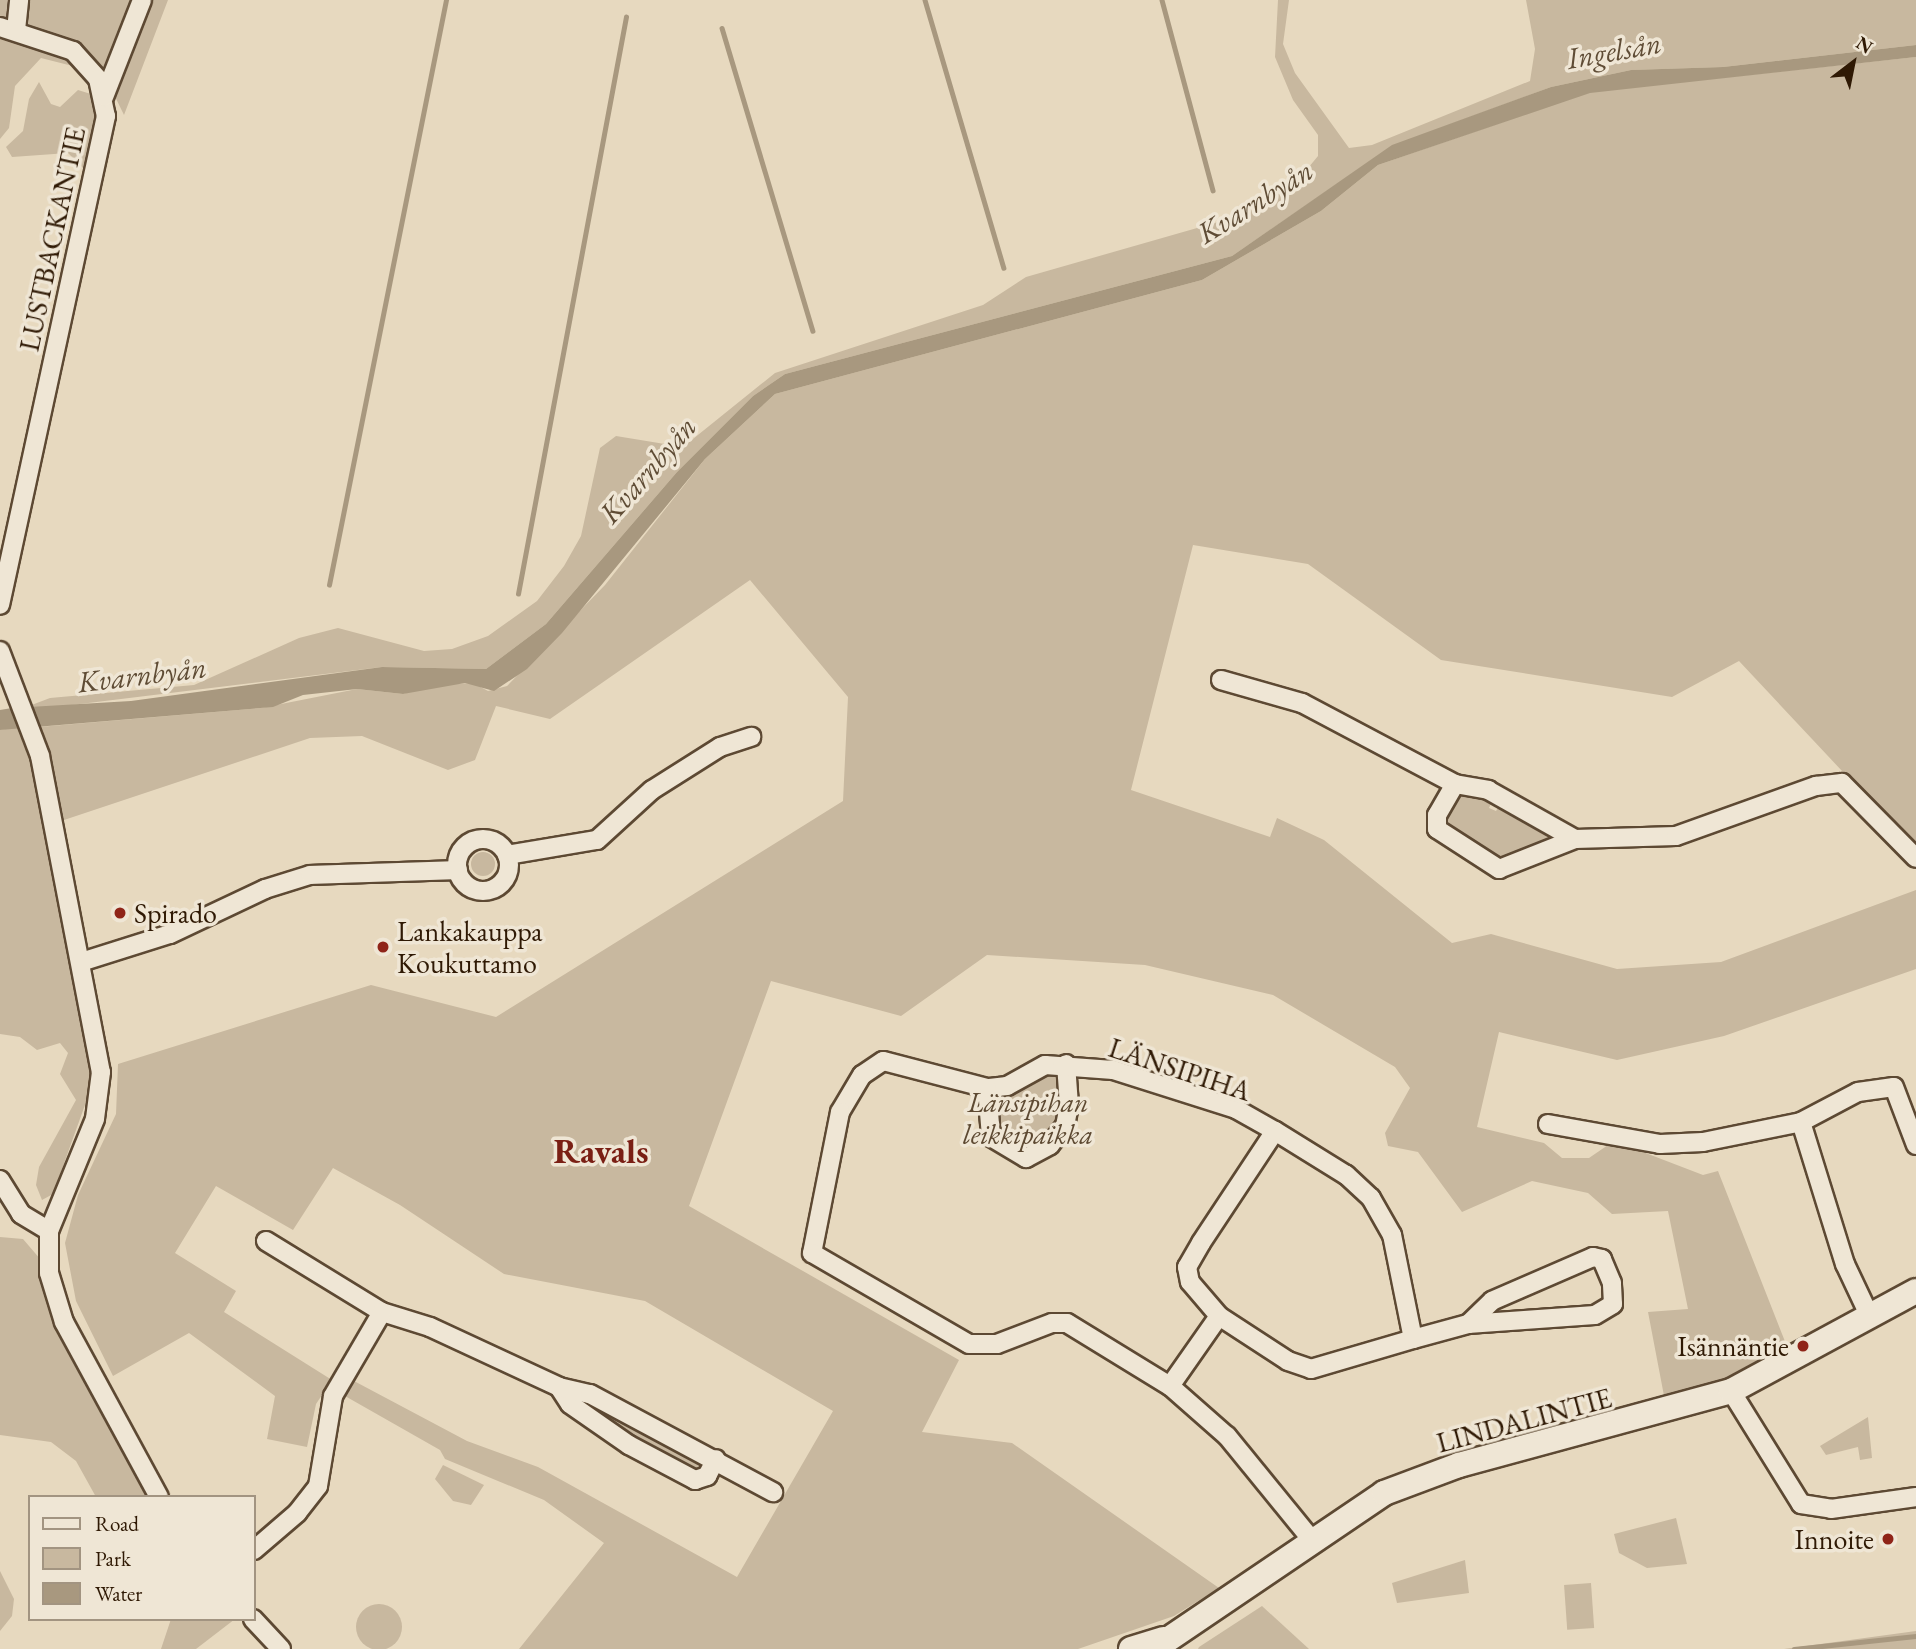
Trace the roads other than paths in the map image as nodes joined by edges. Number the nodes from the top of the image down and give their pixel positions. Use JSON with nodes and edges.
{"nodes":[{"id":1,"x":19,"y":0,"type":"edge"},
{"id":2,"x":142,"y":0,"type":"edge"},
{"id":3,"x":8,"y":28,"type":"edge"},
{"id":4,"x":104,"y":97,"type":"junction"},
{"id":5,"x":0,"y":605,"type":"edge"},
{"id":6,"x":0,"y":651,"type":"edge"},
{"id":7,"x":1221,"y":680,"type":"dead end"},
{"id":8,"x":751,"y":737,"type":"dead end"},
{"id":9,"x":1455,"y":785,"type":"junction"},
{"id":10,"x":1575,"y":839,"type":"junction"},
{"id":11,"x":507,"y":855,"type":"junction"},
{"id":12,"x":1916,"y":858,"type":"edge"},
{"id":13,"x":458,"y":870,"type":"junction"},
{"id":14,"x":81,"y":962,"type":"junction"},
{"id":15,"x":1066,"y":1064,"type":"junction"},
{"id":16,"x":988,"y":1088,"type":"junction"},
{"id":17,"x":1801,"y":1122,"type":"junction"},
{"id":18,"x":1548,"y":1124,"type":"dead end"},
{"id":19,"x":1275,"y":1131,"type":"junction"},
{"id":20,"x":1916,"y":1145,"type":"edge"},
{"id":21,"x":0,"y":1181,"type":"edge"},
{"id":22,"x":50,"y":1231,"type":"junction"},
{"id":23,"x":266,"y":1241,"type":"dead end"},
{"id":24,"x":1916,"y":1291,"type":"edge"},
{"id":25,"x":382,"y":1312,"type":"junction"},
{"id":26,"x":1219,"y":1316,"type":"junction"},
{"id":27,"x":1870,"y":1317,"type":"junction"},
{"id":28,"x":1468,"y":1324,"type":"junction"},
{"id":29,"x":1413,"y":1339,"type":"junction"},
{"id":30,"x":1170,"y":1386,"type":"junction"},
{"id":31,"x":559,"y":1387,"type":"junction"},
{"id":32,"x":1731,"y":1391,"type":"junction"},
{"id":33,"x":716,"y":1459,"type":"junction"},
{"id":34,"x":773,"y":1492,"type":"dead end"},
{"id":35,"x":158,"y":1495,"type":"edge"},
{"id":36,"x":1916,"y":1497,"type":"edge"},
{"id":37,"x":1311,"y":1539,"type":"junction"},
{"id":38,"x":256,"y":1548,"type":"edge"},
{"id":39,"x":255,"y":1621,"type":"edge"},
{"id":40,"x":1169,"y":1643,"type":"edge"},
{"id":41,"x":281,"y":1649,"type":"edge"},
{"id":42,"x":1131,"y":1649,"type":"edge"}],
"edges":[{"from":1,"to":3,"type":"street"},
{"from":2,"to":4,"type":"street"},
{"from":3,"to":4,"type":"street","name":"LUSTBACKANTIE"},
{"from":4,"to":5,"type":"street","name":"LUSTBACKANTIE"},
{"from":6,"to":14,"type":"street"},
{"from":7,"to":9,"type":"street"},
{"from":8,"to":11,"type":"street"},
{"from":9,"to":10,"type":"street"},
{"from":9,"to":10,"type":"street"},
{"from":10,"to":12,"type":"street"},
{"from":11,"to":13,"type":"street"},
{"from":11,"to":13,"type":"street"},
{"from":13,"to":14,"type":"street"},
{"from":14,"to":22,"type":"street"},
{"from":15,"to":16,"type":"street","name":"LÄNSIPIHA"},
{"from":15,"to":16,"type":"street","name":"LÄNSIPIHA"},
{"from":15,"to":19,"type":"street","name":"LÄNSIPIHA"},
{"from":16,"to":30,"type":"street"},
{"from":17,"to":18,"type":"street"},
{"from":17,"to":20,"type":"street"},
{"from":17,"to":27,"type":"street"},
{"from":19,"to":26,"type":"street"},
{"from":19,"to":29,"type":"street"},
{"from":21,"to":22,"type":"street"},
{"from":22,"to":35,"type":"street"},
{"from":23,"to":25,"type":"street"},
{"from":24,"to":27,"type":"street","name":"LINDALINTIE"},
{"from":25,"to":31,"type":"street"},
{"from":25,"to":38,"type":"street"},
{"from":26,"to":29,"type":"street"},
{"from":26,"to":30,"type":"street"},
{"from":27,"to":32,"type":"street","name":"LINDALINTIE"},
{"from":28,"to":28,"type":"street"},
{"from":28,"to":29,"type":"street"},
{"from":30,"to":37,"type":"street"},
{"from":31,"to":33,"type":"street"},
{"from":31,"to":33,"type":"street"},
{"from":32,"to":36,"type":"street"},
{"from":32,"to":37,"type":"street","name":"LINDALINTIE"},
{"from":33,"to":34,"type":"street"},
{"from":37,"to":40,"type":"street","name":"LINDALINTIE"},
{"from":39,"to":41,"type":"street"},
{"from":40,"to":42,"type":"street","name":"LINDALINTIE"}]}
